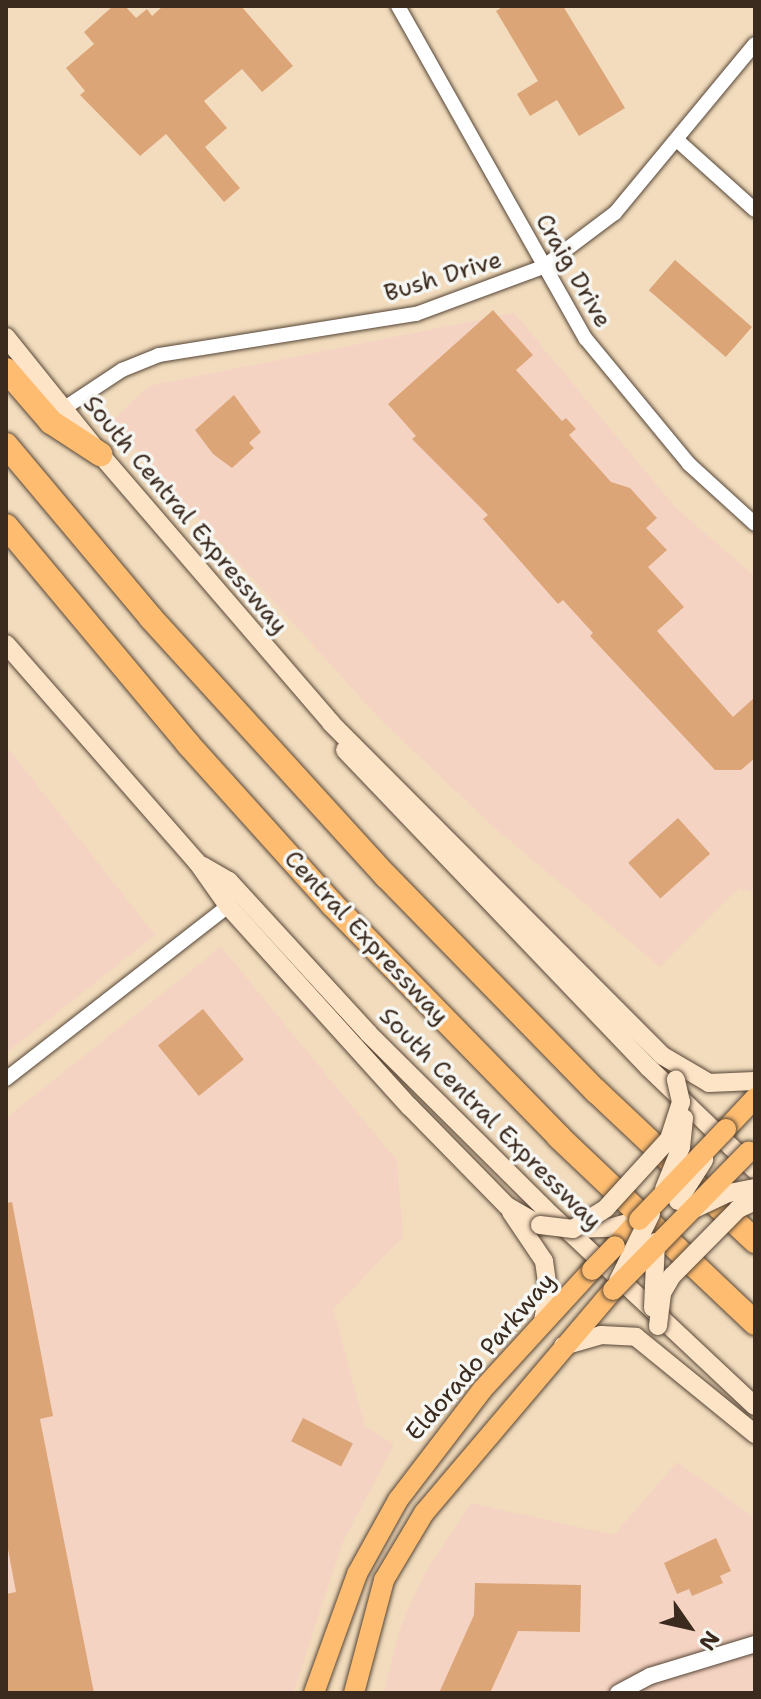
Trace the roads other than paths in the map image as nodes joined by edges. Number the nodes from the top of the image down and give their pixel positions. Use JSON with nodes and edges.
{"nodes":[{"id":1,"x":398,"y":6,"type":"edge"},
{"id":2,"x":755,"y":44,"type":"edge"},
{"id":3,"x":678,"y":141,"type":"junction"},
{"id":4,"x":755,"y":210,"type":"edge"},
{"id":5,"x":543,"y":267,"type":"junction"},
{"id":6,"x":6,"y":337,"type":"edge"},
{"id":7,"x":6,"y":370,"type":"edge"},
{"id":8,"x":63,"y":409,"type":"junction"},
{"id":9,"x":6,"y":445,"type":"edge"},
{"id":10,"x":100,"y":454,"type":"junction"},
{"id":11,"x":755,"y":524,"type":"edge"},
{"id":12,"x":6,"y":526,"type":"edge"},
{"id":13,"x":6,"y":644,"type":"edge"},
{"id":14,"x":331,"y":723,"type":"junction"},
{"id":15,"x":197,"y":862,"type":"junction"},
{"id":16,"x":228,"y":906,"type":"junction"},
{"id":17,"x":663,"y":1056,"type":"junction"},
{"id":18,"x":6,"y":1079,"type":"edge"},
{"id":19,"x":755,"y":1081,"type":"edge"},
{"id":20,"x":755,"y":1098,"type":"edge"},
{"id":21,"x":681,"y":1102,"type":"junction"},
{"id":22,"x":753,"y":1155,"type":"edge"},
{"id":23,"x":755,"y":1188,"type":"edge"},
{"id":24,"x":755,"y":1201,"type":"edge"},
{"id":25,"x":507,"y":1206,"type":"junction"},
{"id":26,"x":660,"y":1219,"type":"junction"},
{"id":27,"x":573,"y":1229,"type":"junction"},
{"id":28,"x":755,"y":1241,"type":"edge"},
{"id":29,"x":543,"y":1320,"type":"junction"},
{"id":30,"x":755,"y":1323,"type":"edge"},
{"id":31,"x":660,"y":1331,"type":"junction"},
{"id":32,"x":563,"y":1346,"type":"junction"},
{"id":33,"x":695,"y":1380,"type":"junction"},
{"id":34,"x":755,"y":1406,"type":"edge"},
{"id":35,"x":449,"y":1430,"type":"junction"},
{"id":36,"x":755,"y":1434,"type":"edge"},
{"id":37,"x":378,"y":1534,"type":"junction"},
{"id":38,"x":403,"y":1547,"type":"junction"},
{"id":39,"x":755,"y":1644,"type":"edge"},
{"id":40,"x":314,"y":1693,"type":"edge"},
{"id":41,"x":345,"y":1693,"type":"edge"},
{"id":42,"x":354,"y":1693,"type":"edge"},
{"id":43,"x":618,"y":1693,"type":"edge"}],
"edges":[{"from":1,"to":5,"type":"street","name":"Craig Drive"},
{"from":2,"to":3,"type":"street","name":"Bush Drive"},
{"from":3,"to":4,"type":"street"},
{"from":3,"to":5,"type":"street","name":"Bush Drive"},
{"from":5,"to":8,"type":"street","name":"Bush Drive"},
{"from":5,"to":11,"type":"street","name":"Craig Drive"},
{"from":6,"to":8,"type":"main road","name":"South Central Expressway"},
{"from":7,"to":10,"type":"highway"},
{"from":8,"to":10,"type":"main road","name":"South Central Expressway"},
{"from":9,"to":28,"type":"highway"},
{"from":10,"to":14,"type":"main road","name":"South Central Expressway"},
{"from":12,"to":30,"type":"highway","name":"Central Expressway"},
{"from":13,"to":15,"type":"main road","name":"South Central Expressway"},
{"from":14,"to":17,"type":"main road","name":"South Central Expressway"},
{"from":14,"to":22,"type":"main road","name":"South Central Expressway"},
{"from":15,"to":16,"type":"main road","name":"South Central Expressway"},
{"from":15,"to":34,"type":"main road","name":"South Central Expressway"},
{"from":16,"to":18,"type":"street"},
{"from":16,"to":25,"type":"main road","name":"South Central Expressway"},
{"from":17,"to":19,"type":"main road"},
{"from":17,"to":21,"type":"main road","bridge":true},
{"from":20,"to":26,"type":"main road","name":"Eldorado Parkway","bridge":true},
{"from":21,"to":26,"type":"main road","bridge":true},
{"from":21,"to":27,"type":"main road","bridge":true},
{"from":22,"to":26,"type":"main road","name":"Eldorado Parkway","bridge":true},
{"from":23,"to":26,"type":"main road","bridge":true},
{"from":24,"to":31,"type":"main road","bridge":true},
{"from":25,"to":27,"type":"main road","bridge":true},
{"from":25,"to":29,"type":"main road"},
{"from":26,"to":27,"type":"main road"},
{"from":26,"to":29,"type":"main road","name":"Eldorado Parkway","bridge":true},
{"from":26,"to":31,"type":"main road","bridge":true},
{"from":26,"to":32,"type":"main road","name":"Eldorado Parkway","bridge":true},
{"from":29,"to":35,"type":"main road","name":"Eldorado Parkway"},
{"from":31,"to":33,"type":"main road"},
{"from":32,"to":33,"type":"main road"},
{"from":32,"to":38,"type":"main road","name":"Eldorado Parkway"},
{"from":33,"to":36,"type":"main road"},
{"from":35,"to":37,"type":"main road","name":"Eldorado Parkway"},
{"from":35,"to":38,"type":"main road"},
{"from":37,"to":40,"type":"main road","name":"Eldorado Parkway"},
{"from":37,"to":41,"type":"main road"},
{"from":38,"to":42,"type":"main road","name":"Eldorado Parkway"},
{"from":39,"to":43,"type":"street"}]}
